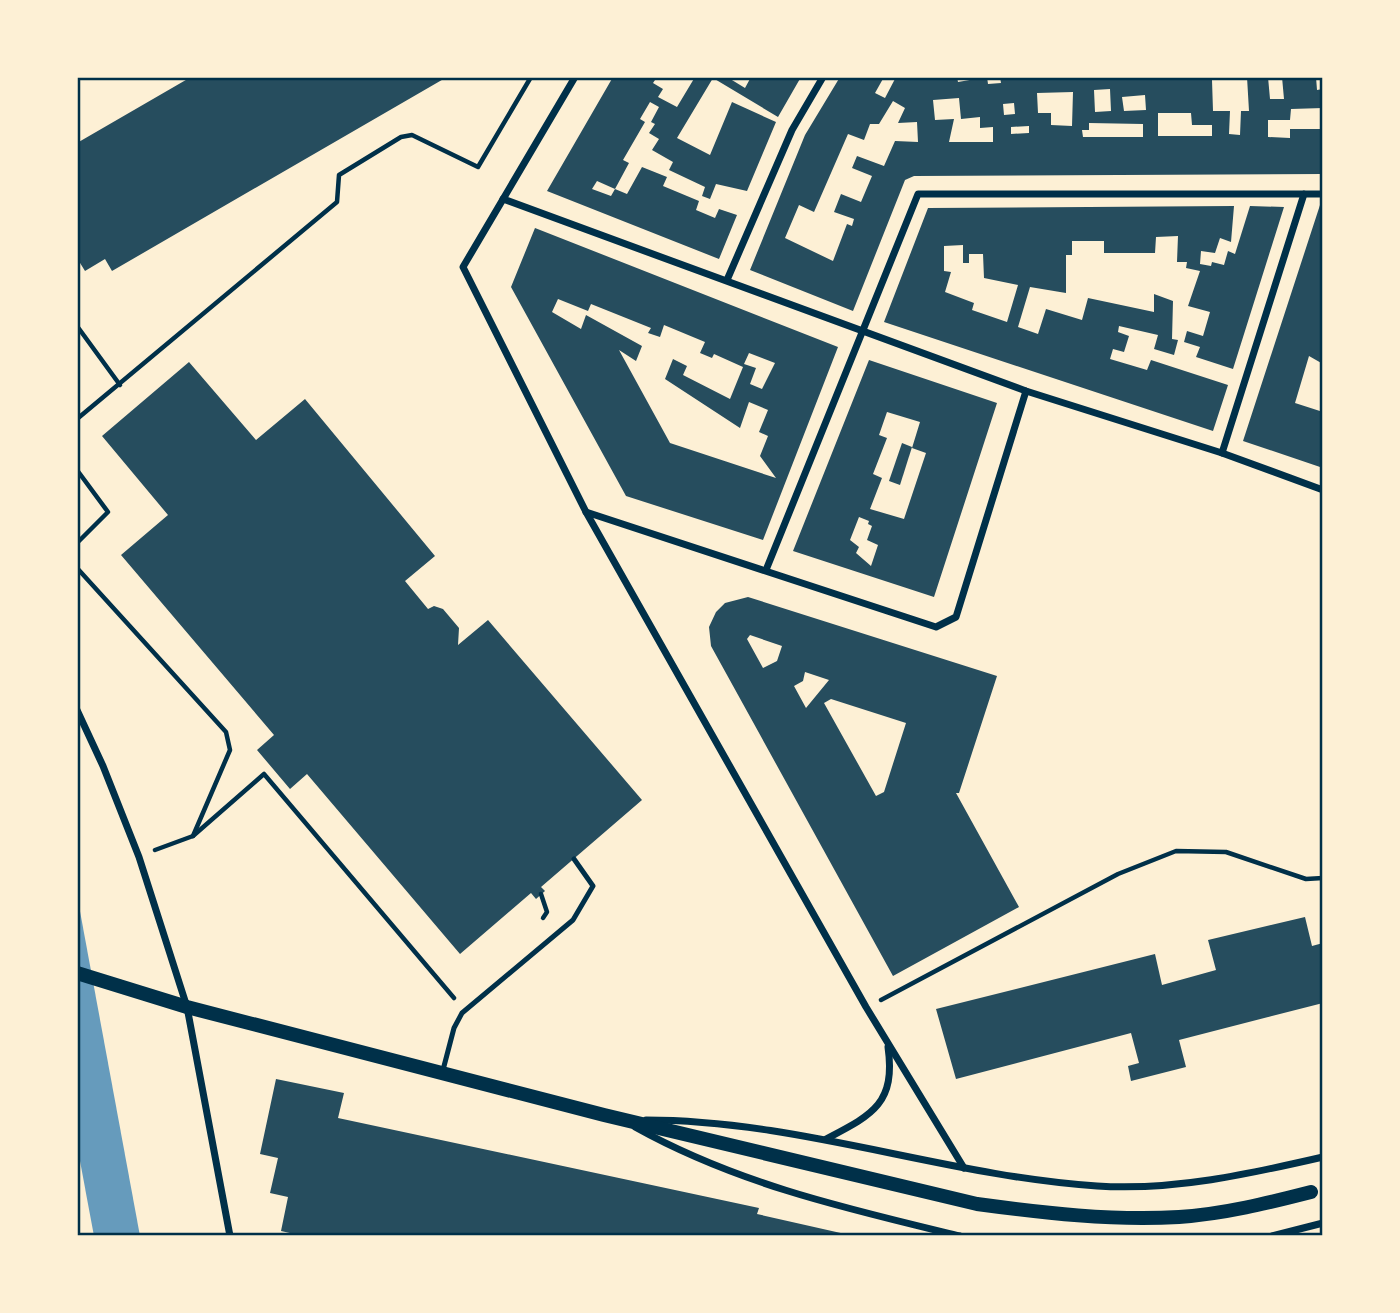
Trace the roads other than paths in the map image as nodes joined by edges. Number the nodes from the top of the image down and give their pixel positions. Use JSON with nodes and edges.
{"nodes":[{"id":1,"x":575,"y":77,"type":"edge"},
{"id":2,"x":822,"y":77,"type":"edge"},
{"id":3,"x":1304,"y":194,"type":"junction"},
{"id":4,"x":1323,"y":194,"type":"edge"},
{"id":5,"x":503,"y":199,"type":"junction"},
{"id":6,"x":727,"y":280,"type":"junction"},
{"id":7,"x":862,"y":333,"type":"junction"},
{"id":8,"x":1026,"y":391,"type":"junction"},
{"id":9,"x":1222,"y":453,"type":"junction"},
{"id":10,"x":1323,"y":490,"type":"edge"},
{"id":11,"x":586,"y":512,"type":"junction"},
{"id":12,"x":766,"y":570,"type":"junction"},
{"id":13,"x":77,"y":710,"type":"edge"},
{"id":14,"x":574,"y":859,"type":"dead end"},
{"id":15,"x":77,"y":973,"type":"edge"},
{"id":16,"x":187,"y":1007,"type":"junction"},
{"id":17,"x":887,"y":1043,"type":"junction"},
{"id":18,"x":442,"y":1073,"type":"junction"},
{"id":19,"x":622,"y":1120,"type":"junction"},
{"id":20,"x":826,"y":1139,"type":"junction"},
{"id":21,"x":1323,"y":1157,"type":"edge"},
{"id":22,"x":964,"y":1168,"type":"junction"},
{"id":23,"x":1311,"y":1192,"type":"dead end"},
{"id":24,"x":1323,"y":1223,"type":"edge"},
{"id":25,"x":230,"y":1236,"type":"edge"},
{"id":26,"x":960,"y":1236,"type":"edge"},
{"id":27,"x":1272,"y":1236,"type":"edge"}],
"edges":[{"from":1,"to":5,"type":"street"},
{"from":2,"to":6,"type":"street"},
{"from":3,"to":4,"type":"street"},
{"from":3,"to":7,"type":"street"},
{"from":3,"to":9,"type":"street"},
{"from":5,"to":6,"type":"street"},
{"from":5,"to":11,"type":"street"},
{"from":6,"to":7,"type":"street"},
{"from":7,"to":8,"type":"street"},
{"from":7,"to":12,"type":"street"},
{"from":8,"to":9,"type":"street"},
{"from":8,"to":12,"type":"street"},
{"from":9,"to":10,"type":"street"},
{"from":11,"to":12,"type":"street"},
{"from":11,"to":17,"type":"street"},
{"from":13,"to":16,"type":"street"},
{"from":14,"to":18,"type":"lane"},
{"from":15,"to":16,"type":"main road"},
{"from":16,"to":18,"type":"main road"},
{"from":16,"to":25,"type":"street"},
{"from":17,"to":20,"type":"street"},
{"from":17,"to":22,"type":"street"},
{"from":18,"to":19,"type":"main road"},
{"from":19,"to":20,"type":"street"},
{"from":19,"to":23,"type":"main road"},
{"from":19,"to":26,"type":"street"},
{"from":20,"to":22,"type":"street"},
{"from":21,"to":22,"type":"street"},
{"from":24,"to":27,"type":"street"}]}
